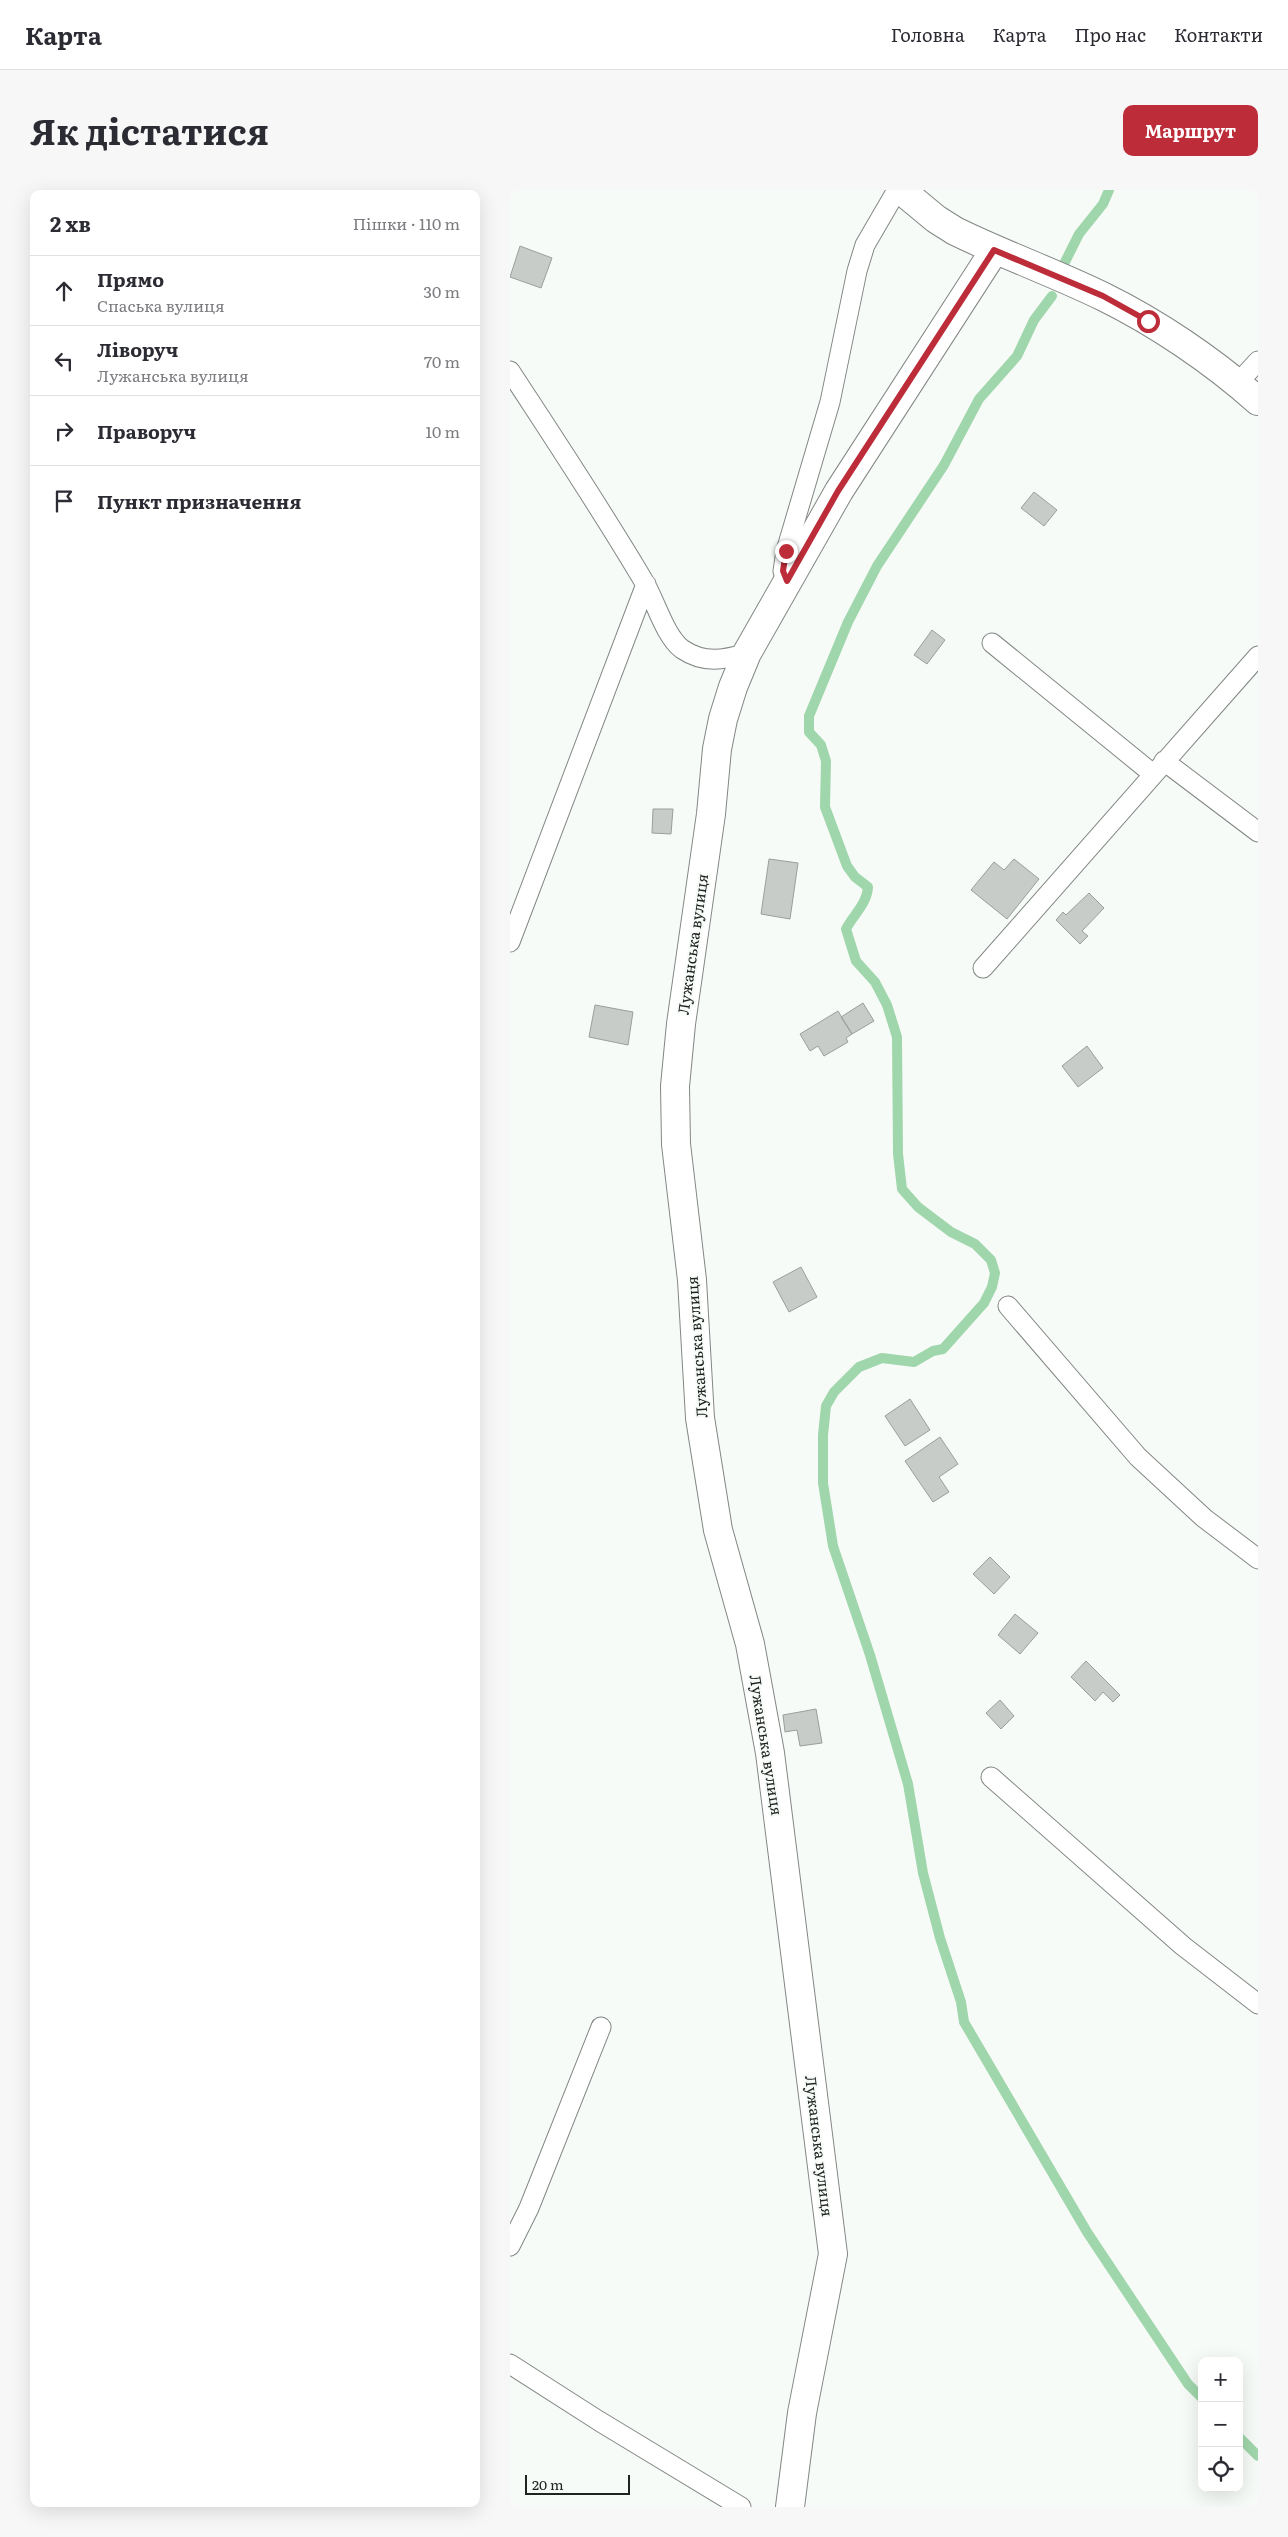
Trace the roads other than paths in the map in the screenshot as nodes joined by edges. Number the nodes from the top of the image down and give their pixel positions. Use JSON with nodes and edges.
{"nodes":[{"id":1,"x":897,"y":190,"type":"edge"},
{"id":2,"x":901,"y":190,"type":"edge"},
{"id":3,"x":994,"y":250,"type":"junction"},
{"id":4,"x":1258,"y":361,"type":"edge"},
{"id":5,"x":510,"y":371,"type":"edge"},
{"id":6,"x":1238,"y":383,"type":"junction"},
{"id":7,"x":1258,"y":401,"type":"edge"},
{"id":8,"x":787,"y":581,"type":"junction"},
{"id":9,"x":646,"y":584,"type":"junction"},
{"id":10,"x":992,"y":643,"type":"dead end"},
{"id":11,"x":747,"y":653,"type":"junction"},
{"id":12,"x":1258,"y":656,"type":"edge"},
{"id":13,"x":1158,"y":768,"type":"junction"},
{"id":14,"x":1258,"y":832,"type":"edge"},
{"id":15,"x":510,"y":942,"type":"edge"},
{"id":16,"x":983,"y":968,"type":"dead end"},
{"id":17,"x":1008,"y":1306,"type":"dead end"},
{"id":18,"x":1258,"y":1559,"type":"edge"},
{"id":19,"x":991,"y":1777,"type":"dead end"},
{"id":20,"x":1258,"y":2004,"type":"edge"},
{"id":21,"x":601,"y":2027,"type":"dead end"},
{"id":22,"x":510,"y":2246,"type":"edge"},
{"id":23,"x":510,"y":2364,"type":"edge"},
{"id":24,"x":741,"y":2507,"type":"edge"},
{"id":25,"x":790,"y":2507,"type":"edge"}],
"edges":[{"from":1,"to":8,"type":"lane"},
{"from":2,"to":3,"type":"street"},
{"from":3,"to":6,"type":"street"},
{"from":3,"to":8,"type":"street","name":"Лужанська вулиця"},
{"from":4,"to":6,"type":"lane"},
{"from":5,"to":9,"type":"lane"},
{"from":6,"to":7,"type":"street"},
{"from":8,"to":11,"type":"street","name":"Лужанська вулиця"},
{"from":9,"to":11,"type":"lane"},
{"from":9,"to":15,"type":"lane"},
{"from":10,"to":13,"type":"lane"},
{"from":11,"to":25,"type":"street","name":"Лужанська вулиця"},
{"from":12,"to":13,"type":"lane"},
{"from":13,"to":14,"type":"lane"},
{"from":13,"to":16,"type":"lane"},
{"from":17,"to":18,"type":"lane"},
{"from":19,"to":20,"type":"lane"},
{"from":21,"to":22,"type":"lane"},
{"from":23,"to":24,"type":"lane"}]}
